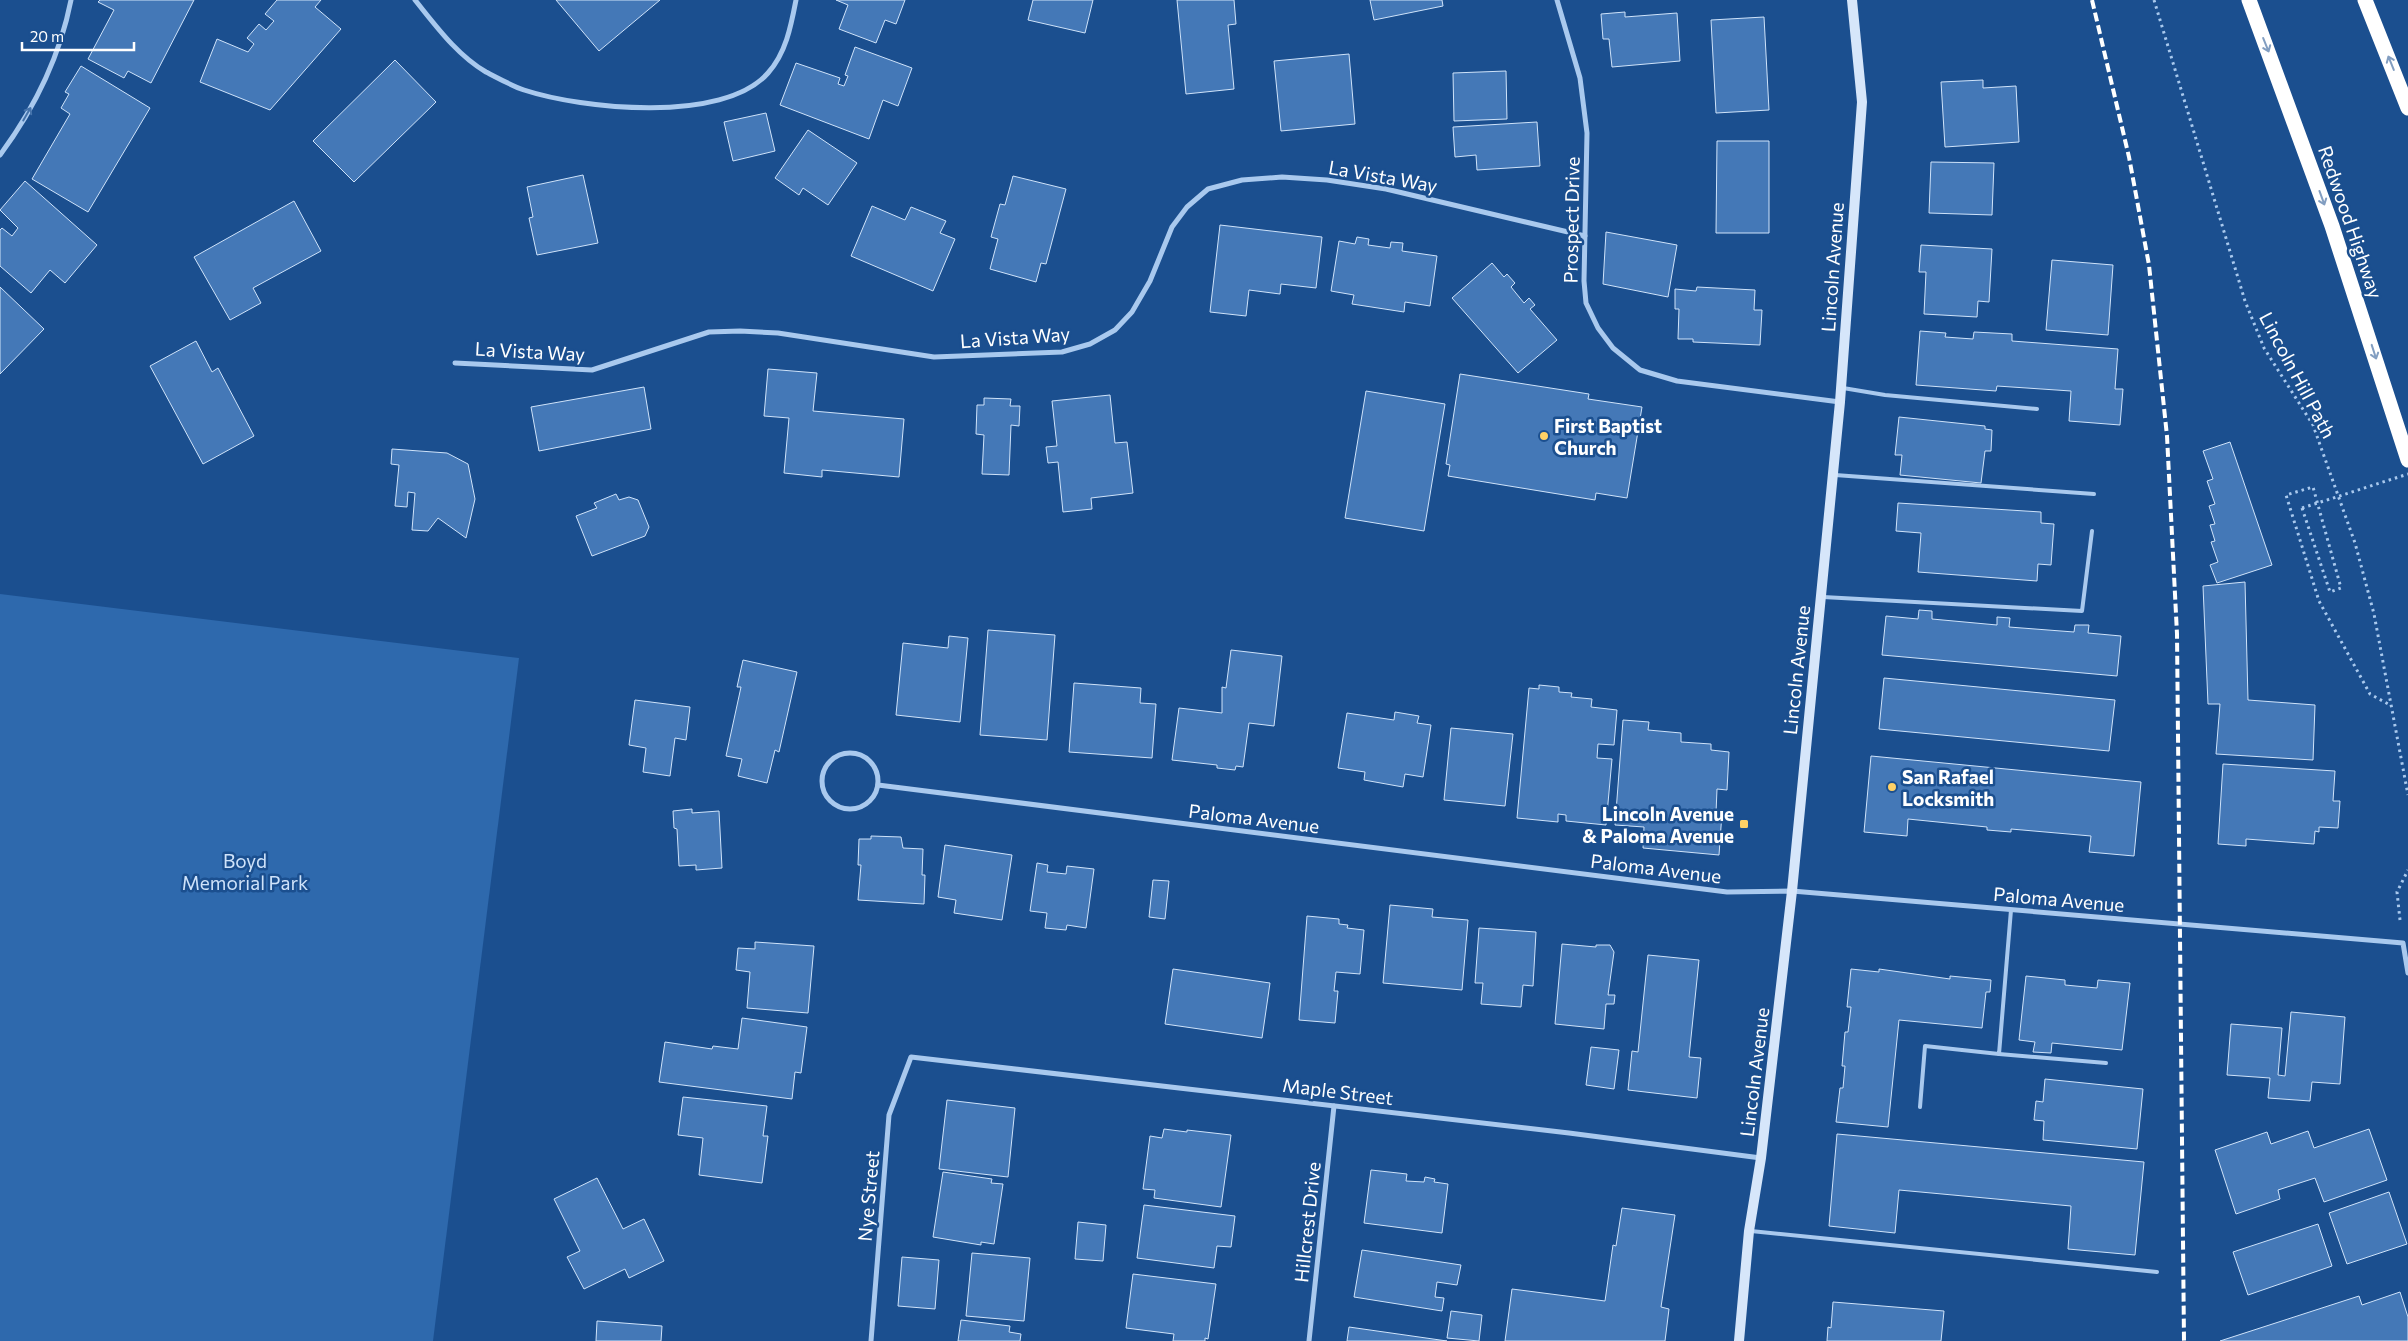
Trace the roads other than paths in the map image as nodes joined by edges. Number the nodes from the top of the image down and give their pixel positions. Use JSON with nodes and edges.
{"nodes":[{"id":1,"x":71,"y":0,"type":"edge"},
{"id":2,"x":415,"y":0,"type":"edge"},
{"id":3,"x":796,"y":0,"type":"edge"},
{"id":4,"x":1557,"y":0,"type":"edge"},
{"id":5,"x":1852,"y":0,"type":"edge"},
{"id":6,"x":2248,"y":0,"type":"edge"},
{"id":7,"x":2365,"y":0,"type":"edge"},
{"id":8,"x":2408,"y":108,"type":"edge"},
{"id":9,"x":0,"y":155,"type":"edge"},
{"id":10,"x":1585,"y":236,"type":"junction"},
{"id":11,"x":454,"y":363,"type":"dead end"},
{"id":12,"x":1841,"y":388,"type":"junction"},
{"id":13,"x":1840,"y":402,"type":"junction"},
{"id":14,"x":2037,"y":409,"type":"dead end"},
{"id":15,"x":2408,"y":460,"type":"edge"},
{"id":16,"x":1833,"y":475,"type":"junction"},
{"id":17,"x":2094,"y":494,"type":"dead end"},
{"id":18,"x":2092,"y":532,"type":"dead end"},
{"id":19,"x":1820,"y":596,"type":"junction"},
{"id":20,"x":878,"y":785,"type":"junction"},
{"id":21,"x":1792,"y":891,"type":"junction"},
{"id":22,"x":2011,"y":910,"type":"junction"},
{"id":23,"x":2408,"y":973,"type":"edge"},
{"id":24,"x":2000,"y":1054,"type":"junction"},
{"id":25,"x":911,"y":1057,"type":"joint"},
{"id":26,"x":2106,"y":1063,"type":"dead end"},
{"id":27,"x":1334,"y":1106,"type":"junction"},
{"id":28,"x":1920,"y":1107,"type":"dead end"},
{"id":29,"x":1761,"y":1158,"type":"junction"},
{"id":30,"x":1749,"y":1231,"type":"junction"},
{"id":31,"x":2157,"y":1272,"type":"dead end"},
{"id":32,"x":871,"y":1341,"type":"edge"},
{"id":33,"x":1309,"y":1341,"type":"edge"},
{"id":34,"x":1739,"y":1341,"type":"edge"}],
"edges":[{"from":9,"to":1,"type":"street","one_way":true},
{"from":2,"to":3,"type":"street"},
{"from":4,"to":10,"type":"street","name":"Prospect Drive"},
{"from":5,"to":12,"type":"main road","name":"Lincoln Avenue"},
{"from":6,"to":15,"type":"highway","name":"Redwood Highway","one_way":true},
{"from":8,"to":7,"type":"highway","one_way":true},
{"from":10,"to":11,"type":"street","name":"La Vista Way"},
{"from":10,"to":13,"type":"street","name":"Prospect Drive"},
{"from":12,"to":13,"type":"main road","name":"Lincoln Avenue"},
{"from":12,"to":14,"type":"lane"},
{"from":13,"to":16,"type":"main road","name":"Lincoln Avenue"},
{"from":16,"to":17,"type":"lane"},
{"from":16,"to":19,"type":"main road","name":"Lincoln Avenue"},
{"from":18,"to":19,"type":"lane"},
{"from":19,"to":21,"type":"main road","name":"Lincoln Avenue"},
{"from":20,"to":20,"type":"street"},
{"from":20,"to":21,"type":"street","name":"Paloma Avenue"},
{"from":21,"to":22,"type":"street","name":"Paloma Avenue"},
{"from":21,"to":29,"type":"main road","name":"Lincoln Avenue"},
{"from":22,"to":23,"type":"street","name":"Paloma Avenue"},
{"from":22,"to":24,"type":"lane"},
{"from":24,"to":26,"type":"lane"},
{"from":24,"to":28,"type":"lane"},
{"from":25,"to":27,"type":"street","name":"Maple Street"},
{"from":25,"to":32,"type":"street","name":"Nye Street"},
{"from":27,"to":29,"type":"street","name":"Maple Street"},
{"from":27,"to":33,"type":"street","name":"Hillcrest Drive"},
{"from":29,"to":30,"type":"main road","name":"Lincoln Avenue"},
{"from":30,"to":31,"type":"lane"},
{"from":30,"to":34,"type":"main road","name":"Lincoln Avenue"}]}
